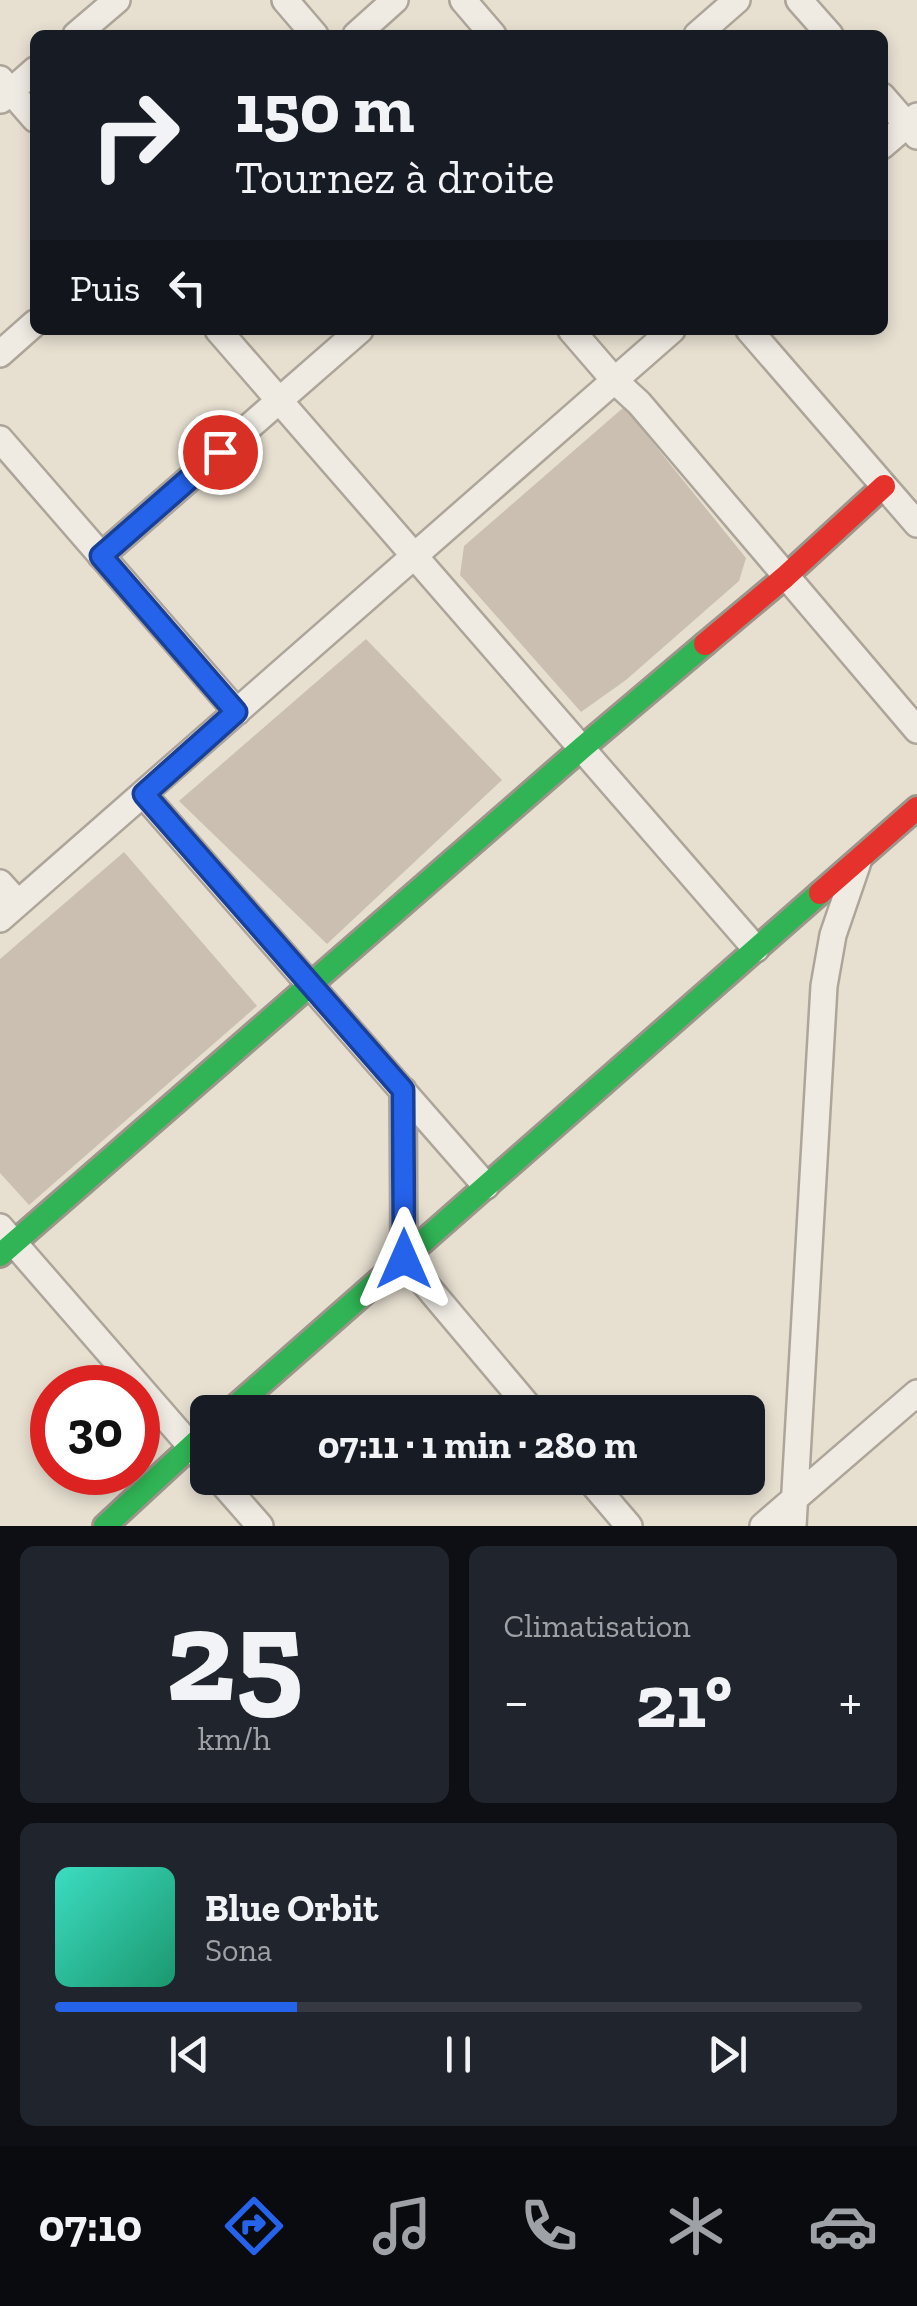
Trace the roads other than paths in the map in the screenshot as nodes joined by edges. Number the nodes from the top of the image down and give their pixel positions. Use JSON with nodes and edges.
{"nodes":[{"id":1,"x":116,"y":0,"type":"edge"},
{"id":2,"x":284,"y":0,"type":"edge"},
{"id":3,"x":395,"y":0,"type":"edge"},
{"id":4,"x":463,"y":0,"type":"edge"},
{"id":5,"x":738,"y":0,"type":"edge"},
{"id":6,"x":799,"y":0,"type":"edge"},
{"id":7,"x":82,"y":30,"type":"edge"},
{"id":8,"x":311,"y":30,"type":"edge"},
{"id":9,"x":362,"y":30,"type":"edge"},
{"id":10,"x":489,"y":30,"type":"edge"},
{"id":11,"x":703,"y":30,"type":"edge"},
{"id":12,"x":826,"y":30,"type":"edge"},
{"id":13,"x":30,"y":73,"type":"edge"},
{"id":14,"x":4,"y":90,"type":"edge"},
{"id":15,"x":888,"y":101,"type":"edge"},
{"id":16,"x":30,"y":114,"type":"edge"},
{"id":17,"x":914,"y":125,"type":"edge"},
{"id":18,"x":888,"y":142,"type":"edge"},
{"id":19,"x":30,"y":327,"type":"edge"},
{"id":20,"x":222,"y":335,"type":"edge"},
{"id":21,"x":354,"y":335,"type":"edge"},
{"id":22,"x":574,"y":335,"type":"edge"},
{"id":23,"x":666,"y":335,"type":"edge"},
{"id":24,"x":753,"y":335,"type":"edge"},
{"id":25,"x":0,"y":354,"type":"edge"},
{"id":26,"x":614,"y":381,"type":"junction"},
{"id":27,"x":280,"y":400,"type":"junction"},
{"id":28,"x":0,"y":439,"type":"edge"},
{"id":29,"x":884,"y":486,"type":"junction"},
{"id":30,"x":917,"y":524,"type":"edge"},
{"id":31,"x":101,"y":556,"type":"junction"},
{"id":32,"x":414,"y":556,"type":"junction"},
{"id":33,"x":784,"y":577,"type":"junction"},
{"id":34,"x":236,"y":712,"type":"junction"},
{"id":35,"x":917,"y":730,"type":"edge"},
{"id":36,"x":582,"y":748,"type":"junction"},
{"id":37,"x":144,"y":794,"type":"junction"},
{"id":38,"x":917,"y":808,"type":"edge"},
{"id":39,"x":860,"y":858,"type":"junction"},
{"id":40,"x":0,"y":882,"type":"edge"},
{"id":41,"x":9,"y":911,"type":"edge"},
{"id":42,"x":756,"y":949,"type":"junction"},
{"id":43,"x":309,"y":984,"type":"junction"},
{"id":44,"x":403,"y":1090,"type":"junction"},
{"id":45,"x":486,"y":1186,"type":"junction"},
{"id":46,"x":5,"y":1242,"type":"edge"},
{"id":47,"x":404,"y":1259,"type":"junction"},
{"id":48,"x":917,"y":1393,"type":"edge"},
{"id":49,"x":248,"y":1395,"type":"edge"},
{"id":50,"x":519,"y":1395,"type":"edge"},
{"id":51,"x":190,"y":1435,"type":"edge"},
{"id":52,"x":190,"y":1458,"type":"edge"},
{"id":53,"x":233,"y":1495,"type":"edge"},
{"id":54,"x":603,"y":1495,"type":"edge"},
{"id":55,"x":796,"y":1498,"type":"junction"},
{"id":56,"x":115,"y":1521,"type":"edge"},
{"id":57,"x":260,"y":1526,"type":"edge"},
{"id":58,"x":629,"y":1526,"type":"edge"},
{"id":59,"x":764,"y":1526,"type":"edge"},
{"id":60,"x":793,"y":1526,"type":"edge"}],
"edges":[{"from":1,"to":7,"type":"street"},
{"from":2,"to":8,"type":"street"},
{"from":3,"to":9,"type":"street"},
{"from":4,"to":10,"type":"street"},
{"from":5,"to":11,"type":"street"},
{"from":6,"to":12,"type":"street"},
{"from":13,"to":14,"type":"street"},
{"from":14,"to":16,"type":"street"},
{"from":15,"to":17,"type":"street"},
{"from":17,"to":18,"type":"street"},
{"from":19,"to":25,"type":"street"},
{"from":20,"to":27,"type":"street"},
{"from":21,"to":27,"type":"street"},
{"from":22,"to":26,"type":"street"},
{"from":23,"to":26,"type":"street"},
{"from":24,"to":29,"type":"street"},
{"from":26,"to":32,"type":"street"},
{"from":26,"to":33,"type":"street"},
{"from":27,"to":31,"type":"street"},
{"from":27,"to":32,"type":"street"},
{"from":28,"to":31,"type":"street"},
{"from":29,"to":30,"type":"street"},
{"from":29,"to":33,"type":"street"},
{"from":31,"to":34,"type":"street"},
{"from":32,"to":34,"type":"street"},
{"from":32,"to":36,"type":"street"},
{"from":33,"to":35,"type":"street"},
{"from":33,"to":36,"type":"street"},
{"from":34,"to":37,"type":"street"},
{"from":36,"to":42,"type":"street"},
{"from":36,"to":43,"type":"street"},
{"from":37,"to":41,"type":"street"},
{"from":37,"to":43,"type":"street"},
{"from":38,"to":39,"type":"street"},
{"from":39,"to":42,"type":"street"},
{"from":39,"to":55,"type":"street"},
{"from":40,"to":41,"type":"street"},
{"from":42,"to":45,"type":"street"},
{"from":43,"to":44,"type":"street"},
{"from":43,"to":46,"type":"street"},
{"from":44,"to":45,"type":"street"},
{"from":44,"to":47,"type":"street"},
{"from":45,"to":47,"type":"street"},
{"from":46,"to":51,"type":"street"},
{"from":47,"to":49,"type":"street"},
{"from":47,"to":50,"type":"street"},
{"from":48,"to":55,"type":"street"},
{"from":52,"to":56,"type":"street"},
{"from":53,"to":57,"type":"street"},
{"from":54,"to":58,"type":"street"},
{"from":55,"to":59,"type":"street"},
{"from":55,"to":60,"type":"street"}]}
